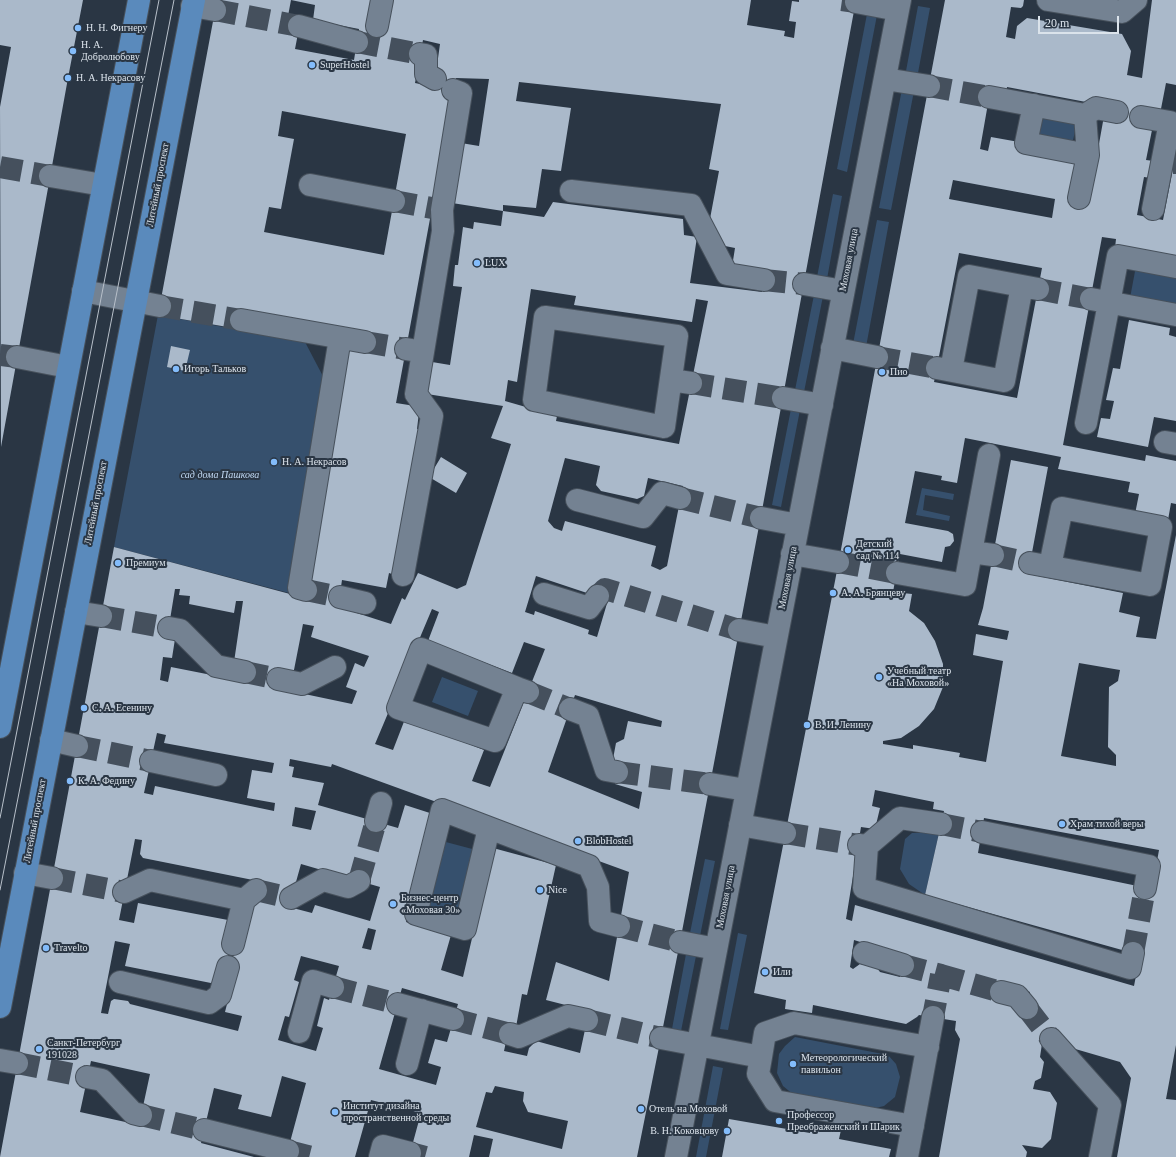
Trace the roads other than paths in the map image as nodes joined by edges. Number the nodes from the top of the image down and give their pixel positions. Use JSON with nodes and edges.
{"nodes":[{"id":1,"x":139,"y":0,"type":"edge"},
{"id":2,"x":382,"y":0,"type":"edge"},
{"id":3,"x":1048,"y":0,"type":"edge"},
{"id":4,"x":1136,"y":0,"type":"edge"},
{"id":5,"x":856,"y":2,"type":"dead end"},
{"id":6,"x":193,"y":3,"type":"edge"},
{"id":7,"x":899,"y":5,"type":"edge"},
{"id":8,"x":215,"y":10,"type":"tunnel mouth"},
{"id":9,"x":299,"y":26,"type":"tunnel mouth"},
{"id":10,"x":378,"y":26,"type":"dead end"},
{"id":11,"x":357,"y":42,"type":"tunnel mouth"},
{"id":12,"x":420,"y":54,"type":"dead end"},
{"id":13,"x":435,"y":79,"type":"dead end"},
{"id":14,"x":885,"y":79,"type":"junction"},
{"id":15,"x":929,"y":86,"type":"tunnel mouth"},
{"id":16,"x":454,"y":90,"type":"dead end"},
{"id":17,"x":990,"y":97,"type":"tunnel mouth"},
{"id":18,"x":1034,"y":105,"type":"junction"},
{"id":19,"x":1117,"y":112,"type":"dead end"},
{"id":20,"x":1085,"y":115,"type":"junction"},
{"id":21,"x":1141,"y":117,"type":"dead end"},
{"id":22,"x":1088,"y":155,"type":"junction"},
{"id":23,"x":50,"y":176,"type":"tunnel mouth"},
{"id":24,"x":103,"y":185,"type":"junction"},
{"id":25,"x":310,"y":185,"type":"dead end"},
{"id":26,"x":571,"y":191,"type":"dead end"},
{"id":27,"x":1079,"y":198,"type":"dead end"},
{"id":28,"x":394,"y":200,"type":"tunnel mouth"},
{"id":29,"x":1153,"y":209,"type":"dead end"},
{"id":30,"x":1176,"y":267,"type":"edge"},
{"id":31,"x":764,"y":280,"type":"tunnel mouth"},
{"id":32,"x":804,"y":284,"type":"tunnel mouth"},
{"id":33,"x":83,"y":291,"type":"junction"},
{"id":34,"x":843,"y":291,"type":"junction"},
{"id":35,"x":135,"y":301,"type":"junction"},
{"id":36,"x":1100,"y":301,"type":"junction"},
{"id":37,"x":160,"y":306,"type":"tunnel mouth"},
{"id":38,"x":1176,"y":316,"type":"edge"},
{"id":39,"x":241,"y":320,"type":"tunnel mouth"},
{"id":40,"x":340,"y":338,"type":"junction"},
{"id":41,"x":365,"y":342,"type":"tunnel mouth"},
{"id":42,"x":832,"y":348,"type":"junction"},
{"id":43,"x":877,"y":357,"type":"tunnel mouth"},
{"id":44,"x":17,"y":358,"type":"tunnel mouth"},
{"id":45,"x":68,"y":367,"type":"junction"},
{"id":46,"x":944,"y":369,"type":"joint"},
{"id":47,"x":681,"y":382,"type":"joint"},
{"id":48,"x":783,"y":398,"type":"tunnel mouth"},
{"id":49,"x":822,"y":405,"type":"junction"},
{"id":50,"x":1086,"y":423,"type":"dead end"},
{"id":51,"x":989,"y":455,"type":"dead end"},
{"id":52,"x":680,"y":498,"type":"tunnel mouth"},
{"id":53,"x":577,"y":500,"type":"dead end"},
{"id":54,"x":761,"y":518,"type":"tunnel mouth"},
{"id":55,"x":798,"y":525,"type":"junction"},
{"id":56,"x":971,"y":552,"type":"junction"},
{"id":57,"x":792,"y":554,"type":"junction"},
{"id":58,"x":993,"y":556,"type":"tunnel mouth"},
{"id":59,"x":838,"y":562,"type":"tunnel mouth"},
{"id":60,"x":1040,"y":564,"type":"joint"},
{"id":61,"x":897,"y":573,"type":"tunnel mouth"},
{"id":62,"x":403,"y":575,"type":"dead end"},
{"id":63,"x":306,"y":590,"type":"dead end"},
{"id":64,"x":544,"y":594,"type":"dead end"},
{"id":65,"x":598,"y":596,"type":"tunnel mouth"},
{"id":66,"x":340,"y":597,"type":"tunnel mouth"},
{"id":67,"x":365,"y":603,"type":"dead end"},
{"id":68,"x":76,"y":612,"type":"junction"},
{"id":69,"x":101,"y":616,"type":"tunnel mouth"},
{"id":70,"x":169,"y":628,"type":"tunnel mouth"},
{"id":71,"x":739,"y":630,"type":"tunnel mouth"},
{"id":72,"x":776,"y":637,"type":"junction"},
{"id":73,"x":335,"y":667,"type":"dead end"},
{"id":74,"x":245,"y":672,"type":"tunnel mouth"},
{"id":75,"x":278,"y":679,"type":"tunnel mouth"},
{"id":76,"x":522,"y":690,"type":"joint"},
{"id":77,"x":570,"y":709,"type":"tunnel mouth"},
{"id":78,"x":0,"y":727,"type":"edge"},
{"id":79,"x":50,"y":740,"type":"junction"},
{"id":80,"x":77,"y":746,"type":"tunnel mouth"},
{"id":81,"x":151,"y":761,"type":"tunnel mouth"},
{"id":82,"x":617,"y":772,"type":"tunnel mouth"},
{"id":83,"x":216,"y":775,"type":"dead end"},
{"id":84,"x":710,"y":784,"type":"tunnel mouth"},
{"id":85,"x":746,"y":790,"type":"junction"},
{"id":86,"x":940,"y":824,"type":"tunnel mouth"},
{"id":87,"x":740,"y":825,"type":"junction"},
{"id":88,"x":489,"y":828,"type":"junction"},
{"id":89,"x":982,"y":832,"type":"tunnel mouth"},
{"id":90,"x":785,"y":833,"type":"tunnel mouth"},
{"id":91,"x":25,"y":873,"type":"junction"},
{"id":92,"x":52,"y":878,"type":"tunnel mouth"},
{"id":93,"x":359,"y":881,"type":"dead end"},
{"id":94,"x":1145,"y":888,"type":"tunnel mouth"},
{"id":95,"x":124,"y":892,"type":"tunnel mouth"},
{"id":96,"x":292,"y":898,"type":"tunnel mouth"},
{"id":97,"x":619,"y":926,"type":"tunnel mouth"},
{"id":98,"x":680,"y":942,"type":"tunnel mouth"},
{"id":99,"x":233,"y":944,"type":"dead end"},
{"id":100,"x":716,"y":949,"type":"junction"},
{"id":101,"x":864,"y":953,"type":"dead end"},
{"id":102,"x":1133,"y":953,"type":"tunnel mouth"},
{"id":103,"x":903,"y":965,"type":"tunnel mouth"},
{"id":104,"x":228,"y":967,"type":"dead end"},
{"id":105,"x":120,"y":982,"type":"dead end"},
{"id":106,"x":333,"y":987,"type":"tunnel mouth"},
{"id":107,"x":1001,"y":992,"type":"tunnel mouth"},
{"id":108,"x":398,"y":1004,"type":"tunnel mouth"},
{"id":109,"x":0,"y":1007,"type":"edge"},
{"id":110,"x":1027,"y":1008,"type":"tunnel mouth"},
{"id":111,"x":421,"y":1010,"type":"junction"},
{"id":112,"x":933,"y":1017,"type":"tunnel mouth"},
{"id":113,"x":453,"y":1019,"type":"tunnel mouth"},
{"id":114,"x":587,"y":1020,"type":"tunnel mouth"},
{"id":115,"x":299,"y":1032,"type":"dead end"},
{"id":116,"x":510,"y":1034,"type":"tunnel mouth"},
{"id":117,"x":661,"y":1038,"type":"tunnel mouth"},
{"id":118,"x":1051,"y":1039,"type":"tunnel mouth"},
{"id":119,"x":698,"y":1045,"type":"junction"},
{"id":120,"x":928,"y":1047,"type":"junction"},
{"id":121,"x":761,"y":1057,"type":"junction"},
{"id":122,"x":407,"y":1064,"type":"dead end"},
{"id":123,"x":87,"y":1077,"type":"tunnel mouth"},
{"id":124,"x":141,"y":1115,"type":"tunnel mouth"},
{"id":125,"x":913,"y":1126,"type":"junction"},
{"id":126,"x":204,"y":1130,"type":"tunnel mouth"},
{"id":127,"x":288,"y":1151,"type":"tunnel mouth"},
{"id":128,"x":410,"y":1154,"type":"dead end"},
{"id":129,"x":380,"y":1157,"type":"edge"},
{"id":130,"x":676,"y":1157,"type":"edge"},
{"id":131,"x":907,"y":1157,"type":"edge"},
{"id":132,"x":1100,"y":1157,"type":"edge"}],
"edges":[{"from":1,"to":24,"type":"main road"},
{"from":2,"to":10,"type":"street"},
{"from":3,"to":4,"type":"street"},
{"from":5,"to":7,"type":"street"},
{"from":6,"to":8,"type":"street"},
{"from":6,"to":35,"type":"main road","name":"Литейный проспект"},
{"from":7,"to":14,"type":"street","name":"Моховая улица"},
{"from":9,"to":11,"type":"street"},
{"from":12,"to":13,"type":"street"},
{"from":14,"to":15,"type":"street"},
{"from":14,"to":34,"type":"street","name":"Моховая улица"},
{"from":16,"to":62,"type":"street"},
{"from":17,"to":18,"type":"street"},
{"from":18,"to":20,"type":"street"},
{"from":18,"to":22,"type":"street"},
{"from":19,"to":20,"type":"street"},
{"from":20,"to":22,"type":"street"},
{"from":21,"to":29,"type":"street"},
{"from":22,"to":27,"type":"street"},
{"from":23,"to":24,"type":"street"},
{"from":24,"to":33,"type":"main road"},
{"from":25,"to":28,"type":"street"},
{"from":26,"to":31,"type":"street"},
{"from":30,"to":36,"type":"street"},
{"from":32,"to":34,"type":"street"},
{"from":33,"to":35,"type":"street"},
{"from":33,"to":45,"type":"main road"},
{"from":34,"to":42,"type":"street","name":"Моховая улица"},
{"from":35,"to":37,"type":"street"},
{"from":35,"to":68,"type":"main road","name":"Литейный проспект"},
{"from":36,"to":38,"type":"street"},
{"from":36,"to":50,"type":"street"},
{"from":39,"to":40,"type":"street"},
{"from":40,"to":41,"type":"street"},
{"from":40,"to":63,"type":"street"},
{"from":42,"to":43,"type":"street"},
{"from":42,"to":49,"type":"street","name":"Моховая улица"},
{"from":44,"to":45,"type":"street"},
{"from":45,"to":78,"type":"main road"},
{"from":46,"to":46,"type":"street"},
{"from":47,"to":47,"type":"street"},
{"from":48,"to":49,"type":"street"},
{"from":49,"to":55,"type":"street","name":"Моховая улица"},
{"from":51,"to":56,"type":"street"},
{"from":52,"to":53,"type":"street"},
{"from":54,"to":55,"type":"street"},
{"from":55,"to":57,"type":"street","name":"Моховая улица"},
{"from":56,"to":58,"type":"street"},
{"from":56,"to":61,"type":"street"},
{"from":57,"to":59,"type":"street"},
{"from":57,"to":72,"type":"street","name":"Моховая улица"},
{"from":60,"to":60,"type":"street"},
{"from":64,"to":65,"type":"street"},
{"from":66,"to":67,"type":"street"},
{"from":68,"to":69,"type":"street"},
{"from":68,"to":79,"type":"main road","name":"Литейный проспект"},
{"from":70,"to":74,"type":"street"},
{"from":71,"to":72,"type":"street"},
{"from":72,"to":85,"type":"street","name":"Моховая улица"},
{"from":73,"to":75,"type":"street"},
{"from":76,"to":76,"type":"street"},
{"from":77,"to":82,"type":"street"},
{"from":79,"to":80,"type":"street"},
{"from":79,"to":91,"type":"main road","name":"Литейный проспект"},
{"from":81,"to":83,"type":"street"},
{"from":84,"to":85,"type":"street"},
{"from":85,"to":87,"type":"street","name":"Моховая улица"},
{"from":86,"to":102,"type":"street"},
{"from":87,"to":90,"type":"street"},
{"from":87,"to":100,"type":"street","name":"Моховая улица"},
{"from":88,"to":88,"type":"street"},
{"from":88,"to":97,"type":"street"},
{"from":89,"to":94,"type":"street"},
{"from":91,"to":92,"type":"street"},
{"from":91,"to":109,"type":"main road","name":"Литейный проспект"},
{"from":93,"to":96,"type":"street"},
{"from":95,"to":99,"type":"street"},
{"from":98,"to":100,"type":"street"},
{"from":100,"to":119,"type":"street","name":"Моховая улица"},
{"from":101,"to":103,"type":"street"},
{"from":104,"to":105,"type":"street"},
{"from":106,"to":115,"type":"street"},
{"from":107,"to":110,"type":"street"},
{"from":108,"to":111,"type":"street"},
{"from":111,"to":113,"type":"street"},
{"from":111,"to":122,"type":"street"},
{"from":112,"to":120,"type":"street"},
{"from":114,"to":116,"type":"street"},
{"from":117,"to":119,"type":"street"},
{"from":118,"to":132,"type":"street"},
{"from":119,"to":121,"type":"street"},
{"from":119,"to":130,"type":"street","name":"Моховая улица"},
{"from":120,"to":121,"type":"street"},
{"from":120,"to":125,"type":"street"},
{"from":121,"to":125,"type":"street"},
{"from":123,"to":124,"type":"street"},
{"from":125,"to":131,"type":"street"},
{"from":126,"to":127,"type":"street"},
{"from":128,"to":129,"type":"street"}]}
